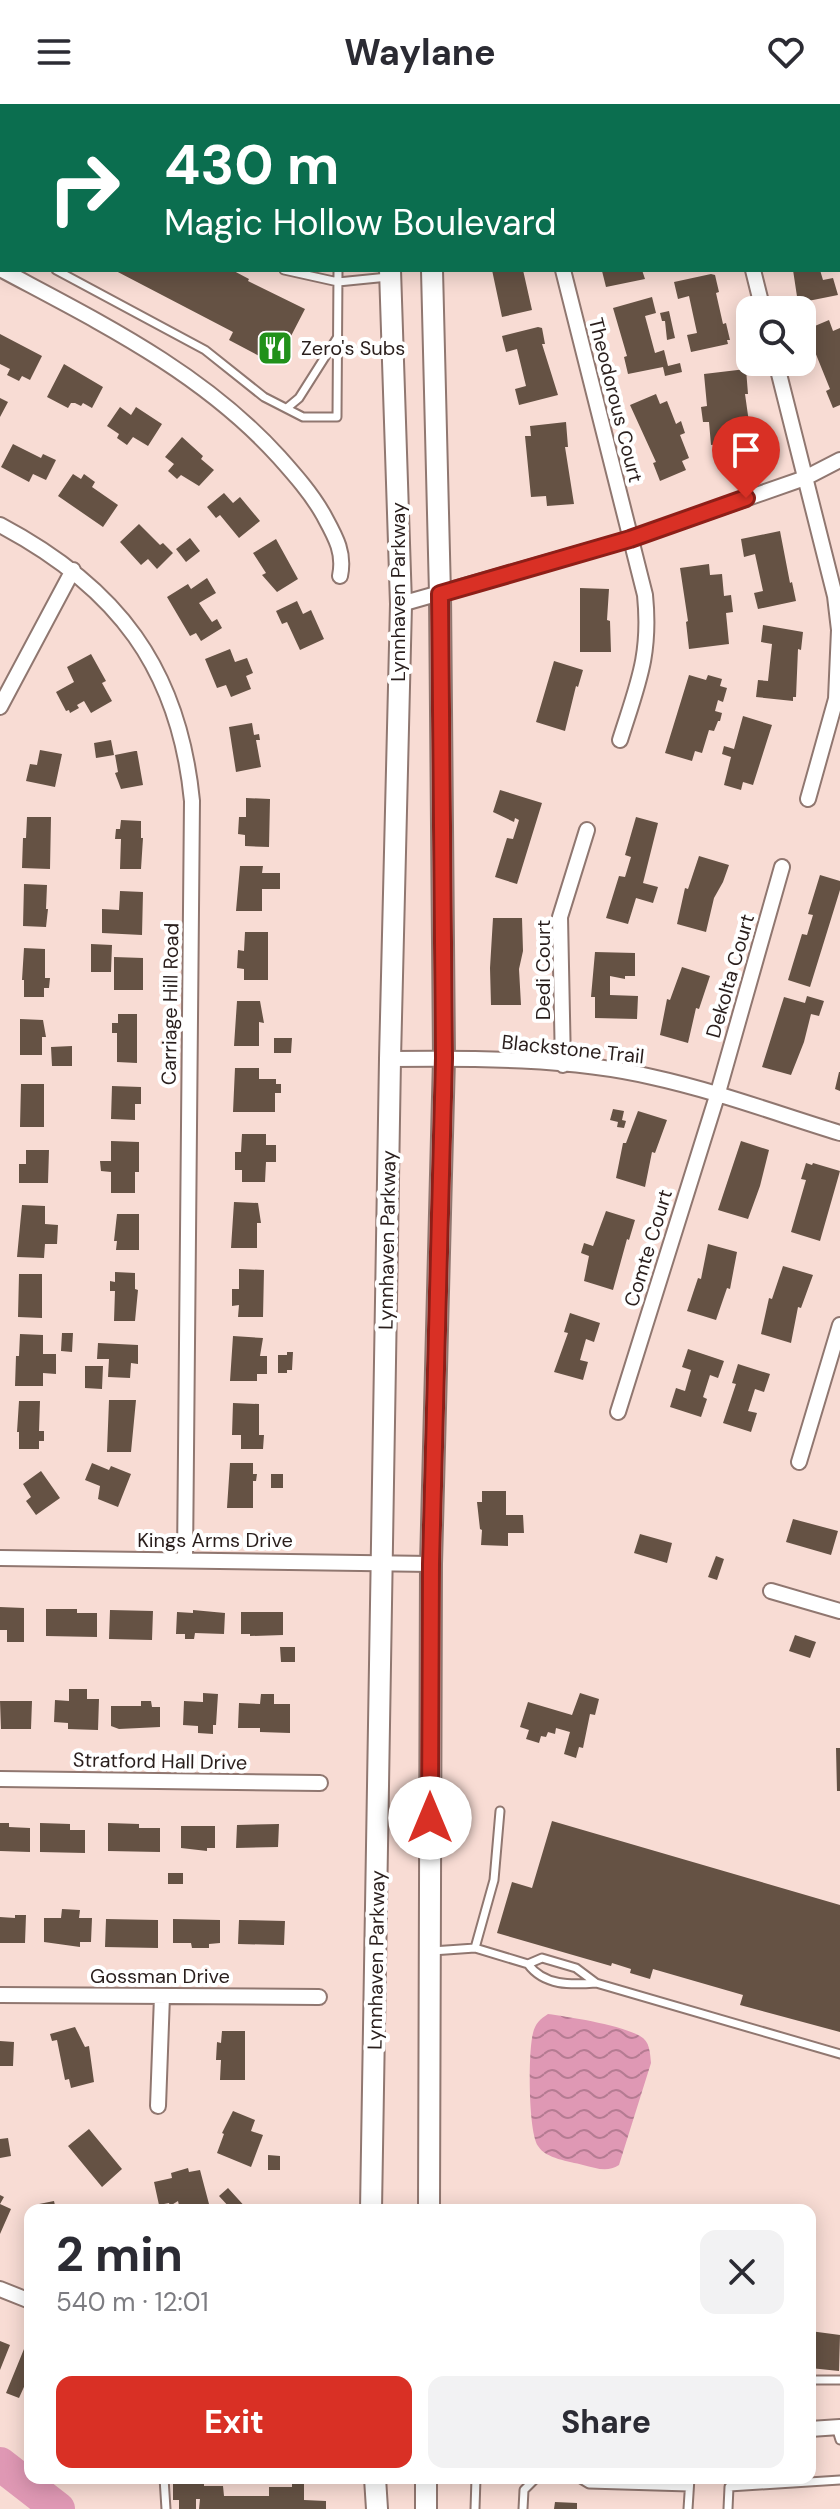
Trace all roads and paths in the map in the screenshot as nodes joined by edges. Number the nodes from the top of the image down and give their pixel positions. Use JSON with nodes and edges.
{"nodes":[{"id":1,"x":5,"y":272,"type":"edge"},
{"id":2,"x":60,"y":272,"type":"edge"},
{"id":3,"x":293,"y":272,"type":"edge"},
{"id":4,"x":338,"y":272,"type":"edge"},
{"id":5,"x":432,"y":272,"type":"edge"},
{"id":6,"x":563,"y":272,"type":"edge"},
{"id":7,"x":754,"y":272,"type":"edge"},
{"id":8,"x":390,"y":273,"type":"edge"},
{"id":9,"x":338,"y":282,"type":"junction"},
{"id":10,"x":760,"y":296,"type":"edge"},
{"id":11,"x":338,"y":336,"type":"junction"},
{"id":12,"x":780,"y":376,"type":"edge"},
{"id":13,"x":287,"y":408,"type":"junction"},
{"id":14,"x":840,"y":460,"type":"edge"},
{"id":15,"x":805,"y":478,"type":"junction"},
{"id":16,"x":0,"y":525,"type":"edge"},
{"id":17,"x":630,"y":539,"type":"junction"},
{"id":18,"x":73,"y":570,"type":"junction"},
{"id":19,"x":340,"y":576,"type":"dead end"},
{"id":20,"x":440,"y":594,"type":"junction"},
{"id":21,"x":401,"y":604,"type":"junction"},
{"id":22,"x":0,"y":707,"type":"edge"},
{"id":23,"x":620,"y":740,"type":"dead end"},
{"id":24,"x":808,"y":799,"type":"dead end"},
{"id":25,"x":587,"y":830,"type":"dead end"},
{"id":26,"x":782,"y":867,"type":"dead end"},
{"id":27,"x":444,"y":1058,"type":"junction"},
{"id":28,"x":390,"y":1059,"type":"junction"},
{"id":29,"x":563,"y":1065,"type":"junction"},
{"id":30,"x":717,"y":1096,"type":"junction"},
{"id":31,"x":840,"y":1133,"type":"edge"},
{"id":32,"x":840,"y":1325,"type":"edge"},
{"id":33,"x":618,"y":1412,"type":"dead end"},
{"id":34,"x":799,"y":1462,"type":"dead end"},
{"id":35,"x":0,"y":1558,"type":"edge"},
{"id":36,"x":185,"y":1560,"type":"junction"},
{"id":37,"x":383,"y":1561,"type":"junction"},
{"id":38,"x":431,"y":1564,"type":"junction"},
{"id":39,"x":771,"y":1591,"type":"dead end"},
{"id":40,"x":840,"y":1611,"type":"edge"},
{"id":41,"x":0,"y":1779,"type":"edge"},
{"id":42,"x":320,"y":1783,"type":"dead end"},
{"id":43,"x":500,"y":1811,"type":"dead end"},
{"id":44,"x":475,"y":1948,"type":"junction"},
{"id":45,"x":430,"y":1951,"type":"junction"},
{"id":46,"x":528,"y":1964,"type":"junction"},
{"id":47,"x":596,"y":1983,"type":"junction"},
{"id":48,"x":0,"y":1995,"type":"edge"},
{"id":49,"x":162,"y":1996,"type":"junction"},
{"id":50,"x":319,"y":1997,"type":"dead end"},
{"id":51,"x":840,"y":2054,"type":"edge"},
{"id":52,"x":158,"y":2106,"type":"dead end"},
{"id":53,"x":371,"y":2204,"type":"edge"},
{"id":54,"x":429,"y":2204,"type":"edge"},
{"id":55,"x":0,"y":2289,"type":"edge"},
{"id":56,"x":24,"y":2299,"type":"edge"},
{"id":57,"x":816,"y":2380,"type":"edge"},
{"id":58,"x":840,"y":2380,"type":"edge"},
{"id":59,"x":816,"y":2429,"type":"edge"},
{"id":60,"x":839,"y":2431,"type":"edge"},
{"id":61,"x":840,"y":2480,"type":"edge"},
{"id":62,"x":816,"y":2482,"type":"edge"},
{"id":63,"x":164,"y":2484,"type":"edge"},
{"id":64,"x":375,"y":2484,"type":"edge"},
{"id":65,"x":426,"y":2484,"type":"edge"},
{"id":66,"x":476,"y":2484,"type":"edge"},
{"id":67,"x":530,"y":2484,"type":"edge"},
{"id":68,"x":690,"y":2484,"type":"edge"},
{"id":69,"x":777,"y":2484,"type":"edge"},
{"id":70,"x":166,"y":2509,"type":"edge"},
{"id":71,"x":377,"y":2509,"type":"edge"},
{"id":72,"x":426,"y":2509,"type":"edge"},
{"id":73,"x":475,"y":2509,"type":"edge"},
{"id":74,"x":523,"y":2509,"type":"edge"},
{"id":75,"x":688,"y":2509,"type":"edge"},
{"id":76,"x":728,"y":2509,"type":"edge"}],
"edges":[{"from":1,"to":19,"type":"street"},
{"from":2,"to":13,"type":"lane"},
{"from":3,"to":9,"type":"lane"},
{"from":4,"to":9,"type":"lane"},
{"from":5,"to":20,"type":"main road","name":"Lynnhaven Parkway"},
{"from":6,"to":17,"type":"street","name":"Theodorous Court"},
{"from":7,"to":10,"type":"street"},
{"from":8,"to":9,"type":"lane"},
{"from":8,"to":21,"type":"main road","name":"Lynnhaven Parkway"},
{"from":9,"to":11,"type":"lane"},
{"from":11,"to":13,"type":"lane"},
{"from":11,"to":13,"type":"lane"},
{"from":12,"to":15,"type":"street"},
{"from":14,"to":15,"type":"street"},
{"from":15,"to":17,"type":"street"},
{"from":15,"to":24,"type":"street"},
{"from":16,"to":18,"type":"street","name":"Carriage Hill Road"},
{"from":17,"to":20,"type":"street"},
{"from":17,"to":23,"type":"street","name":"Theodorous Court"},
{"from":18,"to":22,"type":"street"},
{"from":18,"to":36,"type":"street","name":"Carriage Hill Road"},
{"from":20,"to":21,"type":"street"},
{"from":20,"to":27,"type":"main road","name":"Lynnhaven Parkway"},
{"from":21,"to":28,"type":"main road","name":"Lynnhaven Parkway"},
{"from":25,"to":29,"type":"street","name":"Dedi Court"},
{"from":26,"to":30,"type":"street","name":"Dekolta Court"},
{"from":27,"to":28,"type":"street","name":"Blackstone Trail"},
{"from":27,"to":29,"type":"street","name":"Blackstone Trail"},
{"from":27,"to":38,"type":"main road","name":"Lynnhaven Parkway"},
{"from":28,"to":37,"type":"main road","name":"Lynnhaven Parkway"},
{"from":29,"to":30,"type":"street","name":"Blackstone Trail"},
{"from":30,"to":31,"type":"street","name":"Blackstone Trail"},
{"from":30,"to":33,"type":"street","name":"Comte Court"},
{"from":32,"to":34,"type":"street"},
{"from":35,"to":36,"type":"street","name":"Kings Arms Drive"},
{"from":36,"to":37,"type":"street","name":"Kings Arms Drive"},
{"from":37,"to":38,"type":"street","name":"Kings Arms Drive"},
{"from":37,"to":53,"type":"main road","name":"Lynnhaven Parkway"},
{"from":38,"to":45,"type":"main road","name":"Lynnhaven Parkway"},
{"from":39,"to":40,"type":"street"},
{"from":41,"to":42,"type":"street","name":"Stratford Hall Drive"},
{"from":43,"to":44,"type":"lane"},
{"from":44,"to":45,"type":"lane"},
{"from":44,"to":46,"type":"lane"},
{"from":45,"to":54,"type":"main road","name":"Lynnhaven Parkway"},
{"from":46,"to":47,"type":"lane"},
{"from":46,"to":47,"type":"lane"},
{"from":47,"to":51,"type":"lane"},
{"from":48,"to":49,"type":"street","name":"Gossman Drive"},
{"from":49,"to":50,"type":"street","name":"Gossman Drive"},
{"from":49,"to":52,"type":"street"},
{"from":55,"to":56,"type":"street"},
{"from":57,"to":58,"type":"lane"},
{"from":59,"to":60,"type":"street"},
{"from":61,"to":62,"type":"lane"},
{"from":63,"to":70,"type":"lane"},
{"from":64,"to":71,"type":"main road"},
{"from":65,"to":72,"type":"main road"},
{"from":66,"to":73,"type":"lane"},
{"from":67,"to":74,"type":"lane"},
{"from":68,"to":75,"type":"lane"},
{"from":69,"to":76,"type":"lane"}]}
